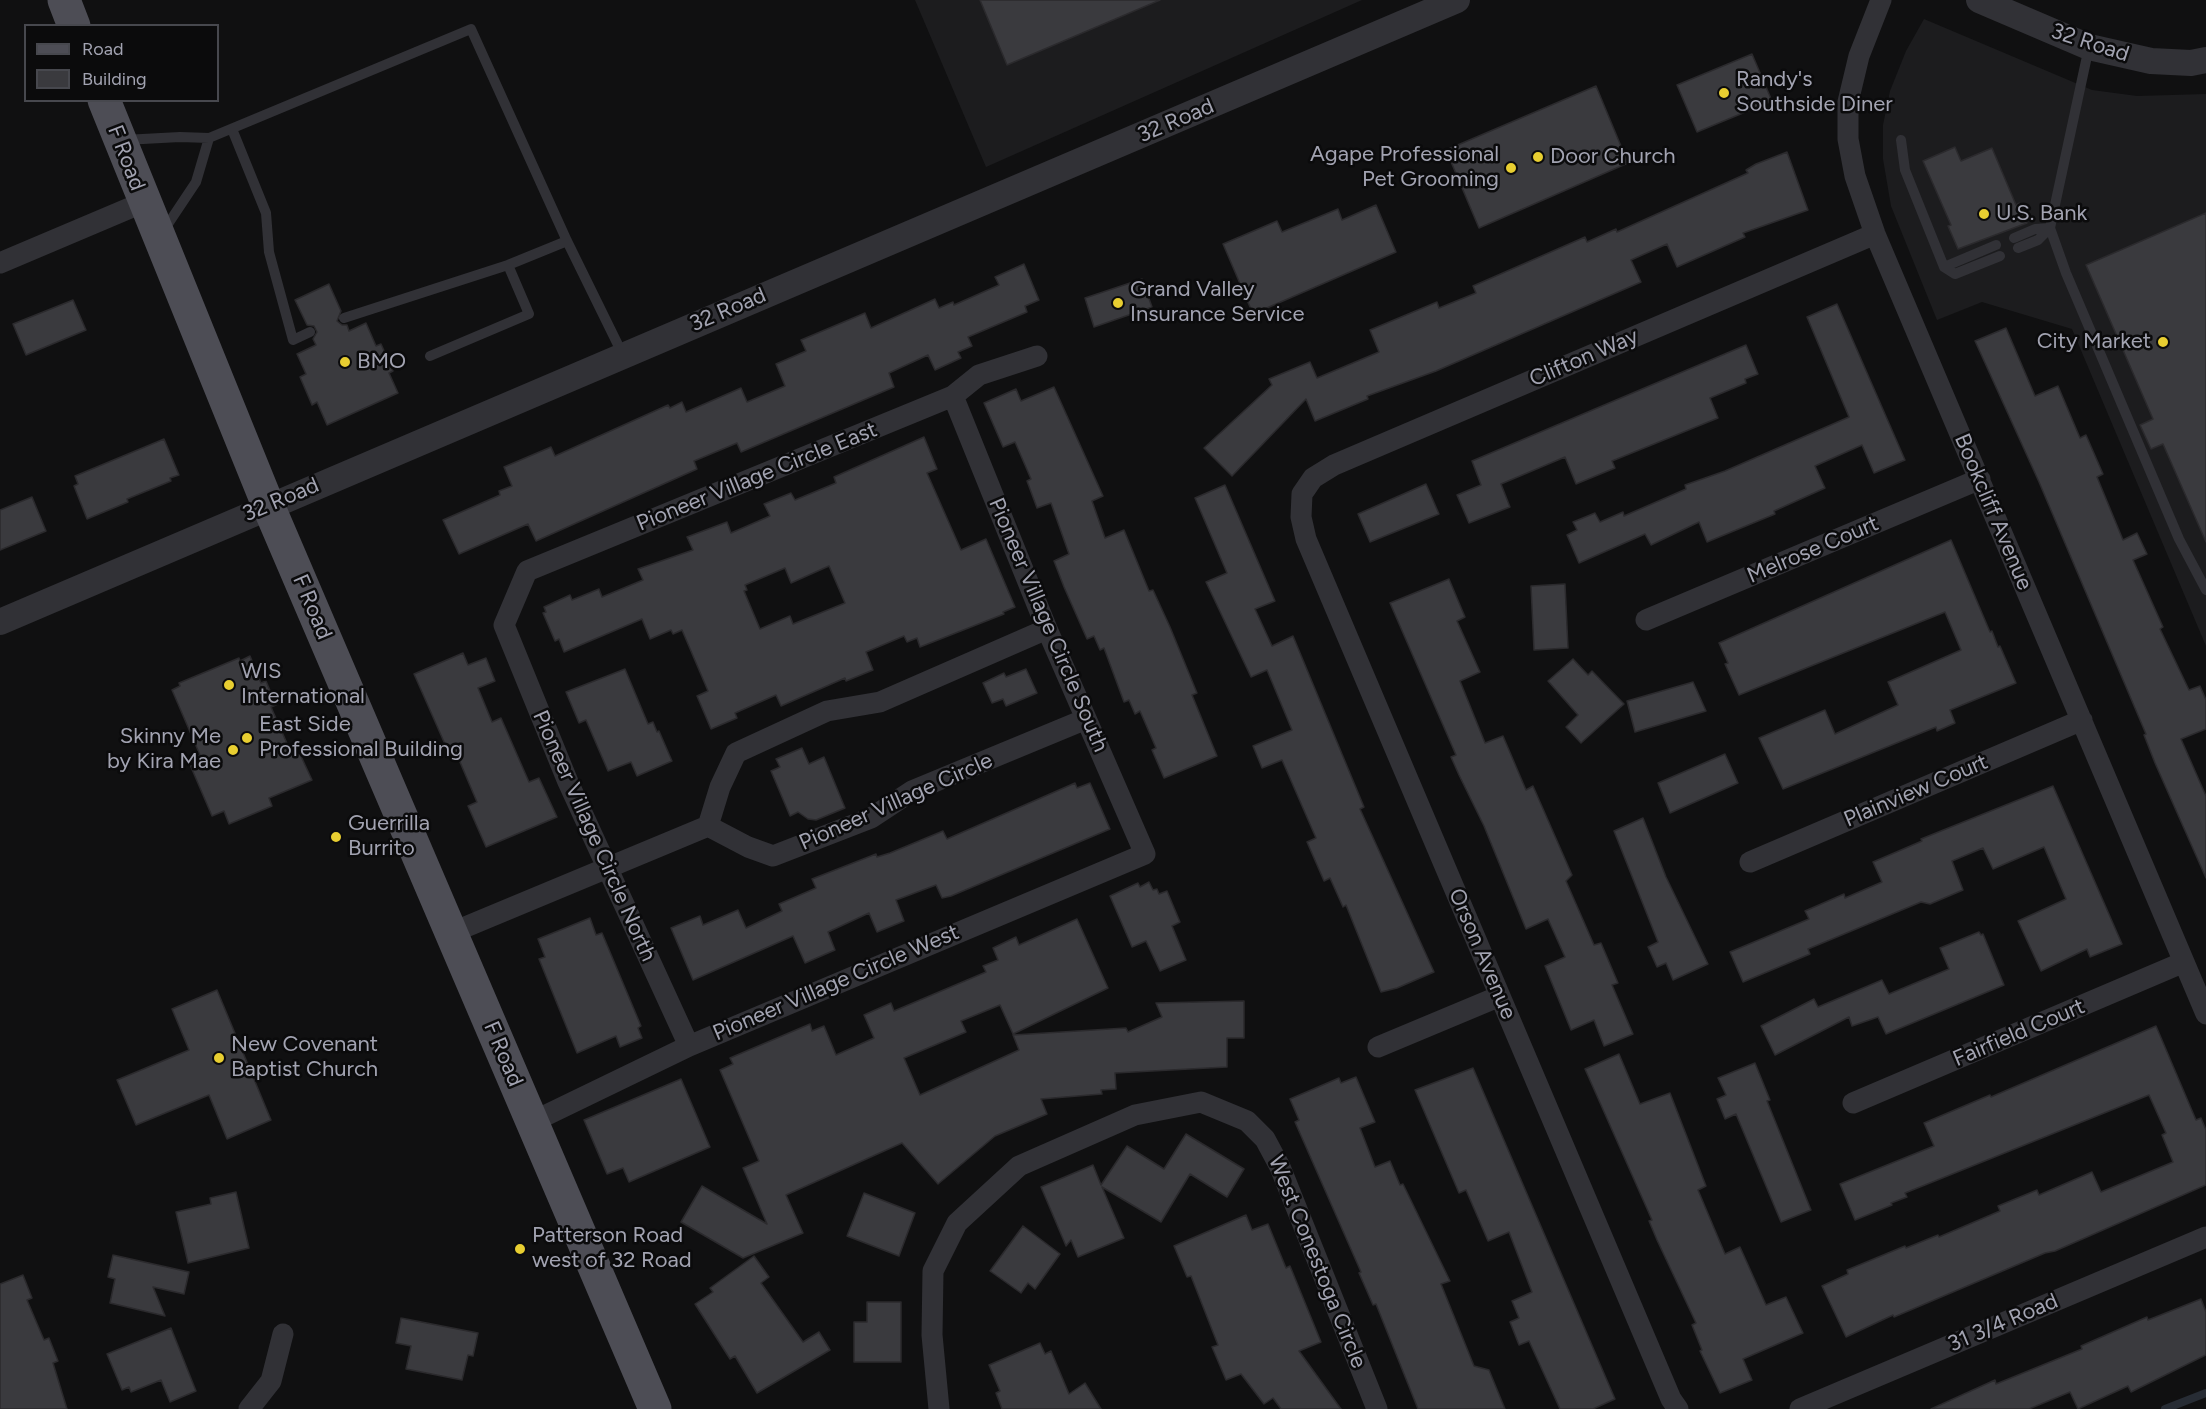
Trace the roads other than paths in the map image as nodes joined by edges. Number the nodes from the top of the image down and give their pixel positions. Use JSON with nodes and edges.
{"nodes":[{"id":1,"x":64,"y":0,"type":"edge"},
{"id":2,"x":1457,"y":0,"type":"edge"},
{"id":3,"x":1881,"y":0,"type":"edge"},
{"id":4,"x":1979,"y":0,"type":"edge"},
{"id":5,"x":73,"y":24,"type":"edge"},
{"id":6,"x":2089,"y":47,"type":"junction"},
{"id":7,"x":2206,"y":60,"type":"edge"},
{"id":8,"x":105,"y":102,"type":"edge"},
{"id":9,"x":232,"y":129,"type":"junction"},
{"id":10,"x":209,"y":138,"type":"junction"},
{"id":11,"x":1901,"y":140,"type":"dead end"},
{"id":12,"x":119,"y":141,"type":"junction"},
{"id":13,"x":144,"y":202,"type":"junction"},
{"id":14,"x":2050,"y":228,"type":"junction"},
{"id":15,"x":1875,"y":234,"type":"junction"},
{"id":16,"x":159,"y":237,"type":"junction"},
{"id":17,"x":567,"y":241,"type":"junction"},
{"id":18,"x":2016,"y":243,"type":"dead end"},
{"id":19,"x":1998,"y":250,"type":"dead end"},
{"id":20,"x":0,"y":263,"type":"edge"},
{"id":21,"x":508,"y":265,"type":"junction"},
{"id":22,"x":344,"y":318,"type":"dead end"},
{"id":23,"x":310,"y":332,"type":"dead end"},
{"id":24,"x":623,"y":355,"type":"junction"},
{"id":25,"x":430,"y":356,"type":"dead end"},
{"id":26,"x":1037,"y":356,"type":"dead end"},
{"id":27,"x":953,"y":396,"type":"junction"},
{"id":28,"x":1980,"y":479,"type":"junction"},
{"id":29,"x":1302,"y":494,"type":"joint"},
{"id":30,"x":268,"y":506,"type":"junction"},
{"id":31,"x":2206,"y":590,"type":"edge"},
{"id":32,"x":1646,"y":620,"type":"dead end"},
{"id":33,"x":0,"y":622,"type":"edge"},
{"id":34,"x":504,"y":626,"type":"joint"},
{"id":35,"x":1047,"y":629,"type":"junction"},
{"id":36,"x":1086,"y":719,"type":"junction"},
{"id":37,"x":2082,"y":720,"type":"junction"},
{"id":38,"x":708,"y":826,"type":"junction"},
{"id":39,"x":1145,"y":854,"type":"joint"},
{"id":40,"x":1750,"y":862,"type":"dead end"},
{"id":41,"x":606,"y":868,"type":"junction"},
{"id":42,"x":451,"y":933,"type":"junction"},
{"id":43,"x":2184,"y":962,"type":"junction"},
{"id":44,"x":1500,"y":996,"type":"junction"},
{"id":45,"x":2206,"y":1014,"type":"edge"},
{"id":46,"x":688,"y":1046,"type":"junction"},
{"id":47,"x":1378,"y":1047,"type":"dead end"},
{"id":48,"x":1853,"y":1103,"type":"dead end"},
{"id":49,"x":532,"y":1122,"type":"junction"},
{"id":50,"x":2206,"y":1237,"type":"edge"},
{"id":51,"x":283,"y":1334,"type":"dead end"},
{"id":52,"x":249,"y":1409,"type":"edge"},
{"id":53,"x":655,"y":1409,"type":"edge"},
{"id":54,"x":939,"y":1409,"type":"edge"},
{"id":55,"x":1377,"y":1409,"type":"edge"},
{"id":56,"x":1678,"y":1409,"type":"edge"},
{"id":57,"x":1800,"y":1409,"type":"edge"}],
"edges":[{"from":1,"to":5,"type":"main road"},
{"from":2,"to":24,"type":"street","name":"32 Road"},
{"from":3,"to":15,"type":"street","name":"Bookcliff Avenue"},
{"from":4,"to":6,"type":"street","name":"32 Road"},
{"from":6,"to":7,"type":"street","name":"32 Road"},
{"from":6,"to":14,"type":"lane"},
{"from":8,"to":12,"type":"main road","name":"F Road"},
{"from":9,"to":10,"type":"lane"},
{"from":9,"to":17,"type":"lane"},
{"from":9,"to":23,"type":"lane"},
{"from":10,"to":12,"type":"lane"},
{"from":10,"to":16,"type":"lane"},
{"from":11,"to":19,"type":"lane"},
{"from":12,"to":13,"type":"main road","name":"F Road"},
{"from":13,"to":16,"type":"main road","name":"F Road"},
{"from":13,"to":20,"type":"street"},
{"from":14,"to":18,"type":"lane"},
{"from":14,"to":31,"type":"lane"},
{"from":15,"to":28,"type":"street","name":"Bookcliff Avenue"},
{"from":15,"to":29,"type":"street","name":"Clifton Way"},
{"from":16,"to":30,"type":"main road","name":"F Road"},
{"from":17,"to":21,"type":"lane"},
{"from":17,"to":24,"type":"lane"},
{"from":21,"to":22,"type":"lane"},
{"from":21,"to":25,"type":"lane"},
{"from":24,"to":30,"type":"street","name":"32 Road"},
{"from":26,"to":27,"type":"street","name":"Pioneer Village Circle East"},
{"from":27,"to":34,"type":"street","name":"Pioneer Village Circle East"},
{"from":27,"to":35,"type":"street","name":"Pioneer Village Circle South"},
{"from":28,"to":32,"type":"street","name":"Melrose Court"},
{"from":28,"to":37,"type":"street","name":"Bookcliff Avenue"},
{"from":29,"to":44,"type":"street","name":"Orson Avenue"},
{"from":30,"to":33,"type":"street","name":"32 Road"},
{"from":30,"to":42,"type":"main road","name":"F Road"},
{"from":34,"to":41,"type":"street","name":"Pioneer Village Circle North"},
{"from":35,"to":36,"type":"street","name":"Pioneer Village Circle South"},
{"from":35,"to":38,"type":"street"},
{"from":36,"to":38,"type":"street","name":"Pioneer Village Circle"},
{"from":36,"to":39,"type":"street","name":"Pioneer Village Circle South"},
{"from":37,"to":40,"type":"street","name":"Plainview Court"},
{"from":37,"to":43,"type":"street","name":"Bookcliff Avenue"},
{"from":38,"to":41,"type":"street"},
{"from":39,"to":46,"type":"street","name":"Pioneer Village Circle West"},
{"from":41,"to":42,"type":"street"},
{"from":41,"to":46,"type":"street","name":"Pioneer Village Circle North"},
{"from":42,"to":49,"type":"main road","name":"F Road"},
{"from":43,"to":45,"type":"street","name":"Bookcliff Avenue"},
{"from":43,"to":48,"type":"street","name":"Fairfield Court"},
{"from":44,"to":47,"type":"street"},
{"from":44,"to":56,"type":"street","name":"Orson Avenue"},
{"from":46,"to":49,"type":"street","name":"Pioneer Village Circle West"},
{"from":49,"to":53,"type":"main road","name":"F Road"},
{"from":50,"to":57,"type":"street","name":"31 3/4 Road"},
{"from":51,"to":52,"type":"street"},
{"from":54,"to":55,"type":"street","name":"West Conestoga Circle"}]}
